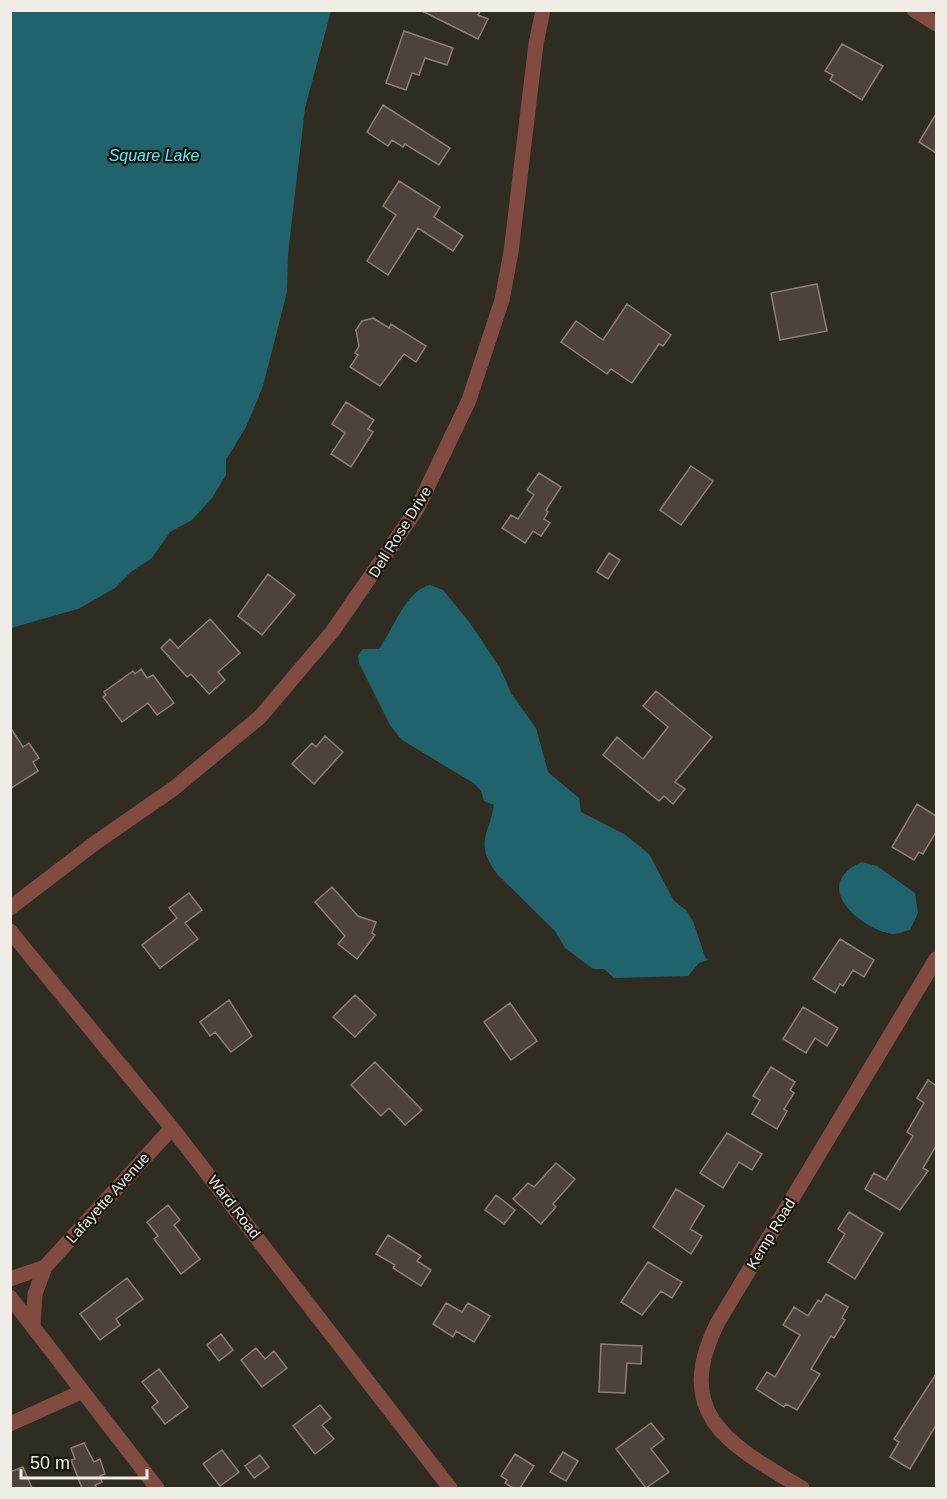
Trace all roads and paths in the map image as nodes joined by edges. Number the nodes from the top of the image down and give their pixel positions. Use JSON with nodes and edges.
{"nodes":[{"id":1,"x":543,"y":10,"type":"edge"},
{"id":2,"x":914,"y":10,"type":"edge"},
{"id":3,"x":936,"y":24,"type":"edge"},
{"id":4,"x":10,"y":908,"type":"edge"},
{"id":5,"x":10,"y":931,"type":"edge"},
{"id":6,"x":936,"y":959,"type":"edge"},
{"id":7,"x":172,"y":1128,"type":"junction"},
{"id":8,"x":45,"y":1267,"type":"junction"},
{"id":9,"x":10,"y":1279,"type":"edge"},
{"id":10,"x":10,"y":1297,"type":"edge"},
{"id":11,"x":33,"y":1324,"type":"junction"},
{"id":12,"x":81,"y":1392,"type":"junction"},
{"id":13,"x":10,"y":1424,"type":"edge"},
{"id":14,"x":157,"y":1488,"type":"edge"},
{"id":15,"x":450,"y":1488,"type":"edge"},
{"id":16,"x":802,"y":1488,"type":"edge"}],
"edges":[{"from":1,"to":4,"type":"street","name":"Dell Rose Drive"},
{"from":2,"to":3,"type":"street"},
{"from":5,"to":7,"type":"street","name":"Ward Road"},
{"from":6,"to":16,"type":"street","name":"Kemp Road"},
{"from":7,"to":8,"type":"street","name":"Lafayette Avenue"},
{"from":7,"to":15,"type":"street","name":"Ward Road"},
{"from":8,"to":9,"type":"street","name":"Lafayette Avenue"},
{"from":8,"to":11,"type":"street","name":"Lafayette Avenue"},
{"from":10,"to":11,"type":"street"},
{"from":11,"to":12,"type":"street"},
{"from":12,"to":13,"type":"street"},
{"from":12,"to":14,"type":"street"}]}
